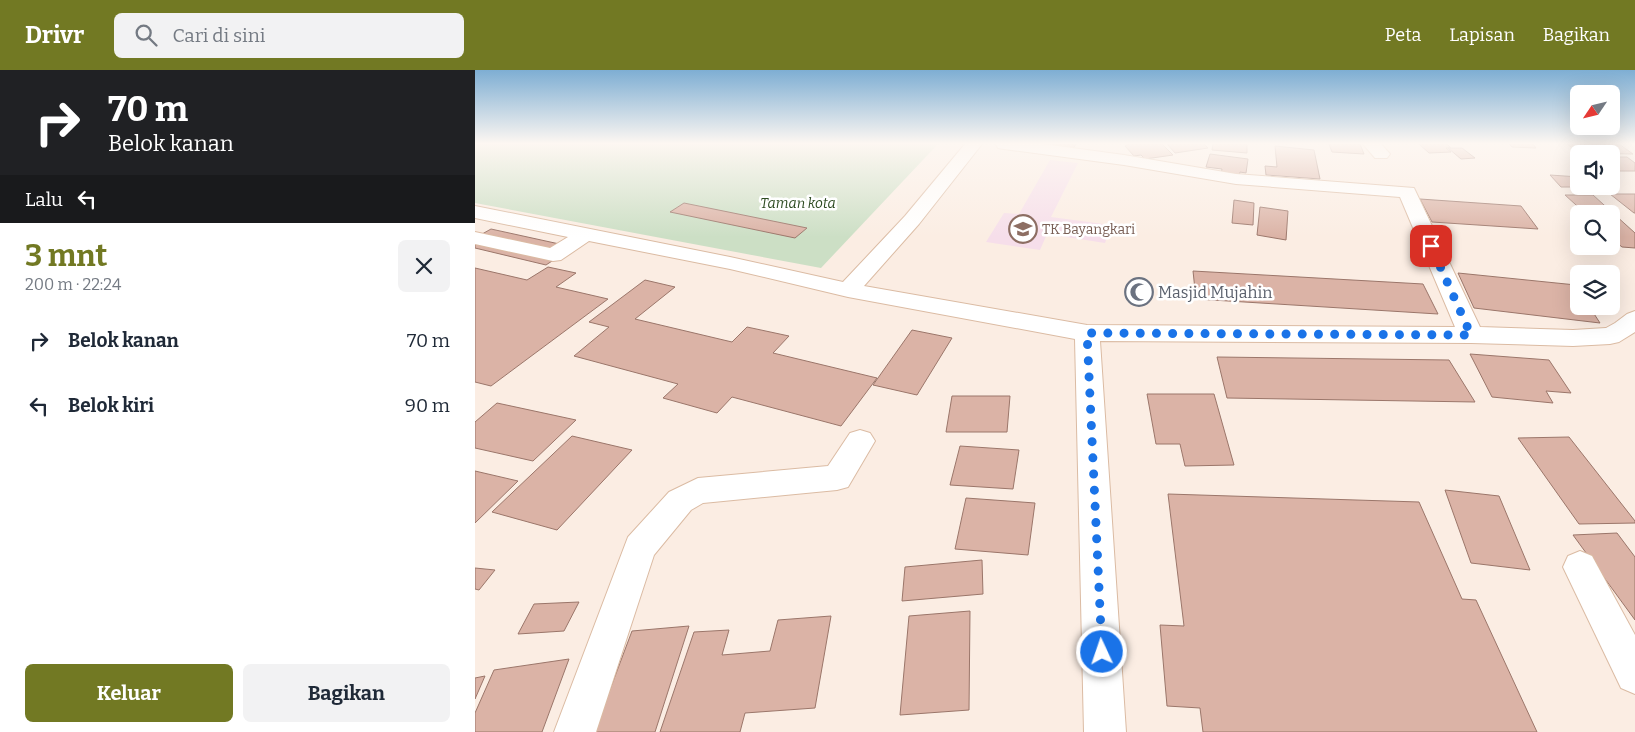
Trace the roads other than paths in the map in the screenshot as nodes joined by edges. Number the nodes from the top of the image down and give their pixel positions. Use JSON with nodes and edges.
{"nodes":[{"id":1,"x":949,"y":175,"type":"edge"},
{"id":2,"x":1212,"y":175,"type":"edge"},
{"id":3,"x":475,"y":212,"type":"edge"},
{"id":4,"x":506,"y":218,"type":"junction"},
{"id":5,"x":586,"y":234,"type":"junction"},
{"id":6,"x":475,"y":237,"type":"edge"},
{"id":7,"x":847,"y":290,"type":"junction"},
{"id":8,"x":1635,"y":319,"type":"edge"},
{"id":9,"x":1087,"y":333,"type":"junction"},
{"id":10,"x":1471,"y":335,"type":"junction"},
{"id":11,"x":860,"y":441,"type":"dead end"},
{"id":12,"x":1580,"y":567,"type":"dead end"},
{"id":13,"x":1635,"y":674,"type":"edge"},
{"id":14,"x":575,"y":732,"type":"edge"},
{"id":15,"x":1105,"y":732,"type":"edge"}],
"edges":[{"from":1,"to":7,"type":"street"},
{"from":2,"to":10,"type":"street"},
{"from":3,"to":4,"type":"street"},
{"from":4,"to":5,"type":"street"},
{"from":4,"to":6,"type":"street"},
{"from":5,"to":6,"type":"street"},
{"from":5,"to":7,"type":"street"},
{"from":7,"to":9,"type":"street"},
{"from":8,"to":10,"type":"street"},
{"from":9,"to":10,"type":"street"},
{"from":9,"to":15,"type":"street"},
{"from":11,"to":14,"type":"street"},
{"from":12,"to":13,"type":"street"}]}
